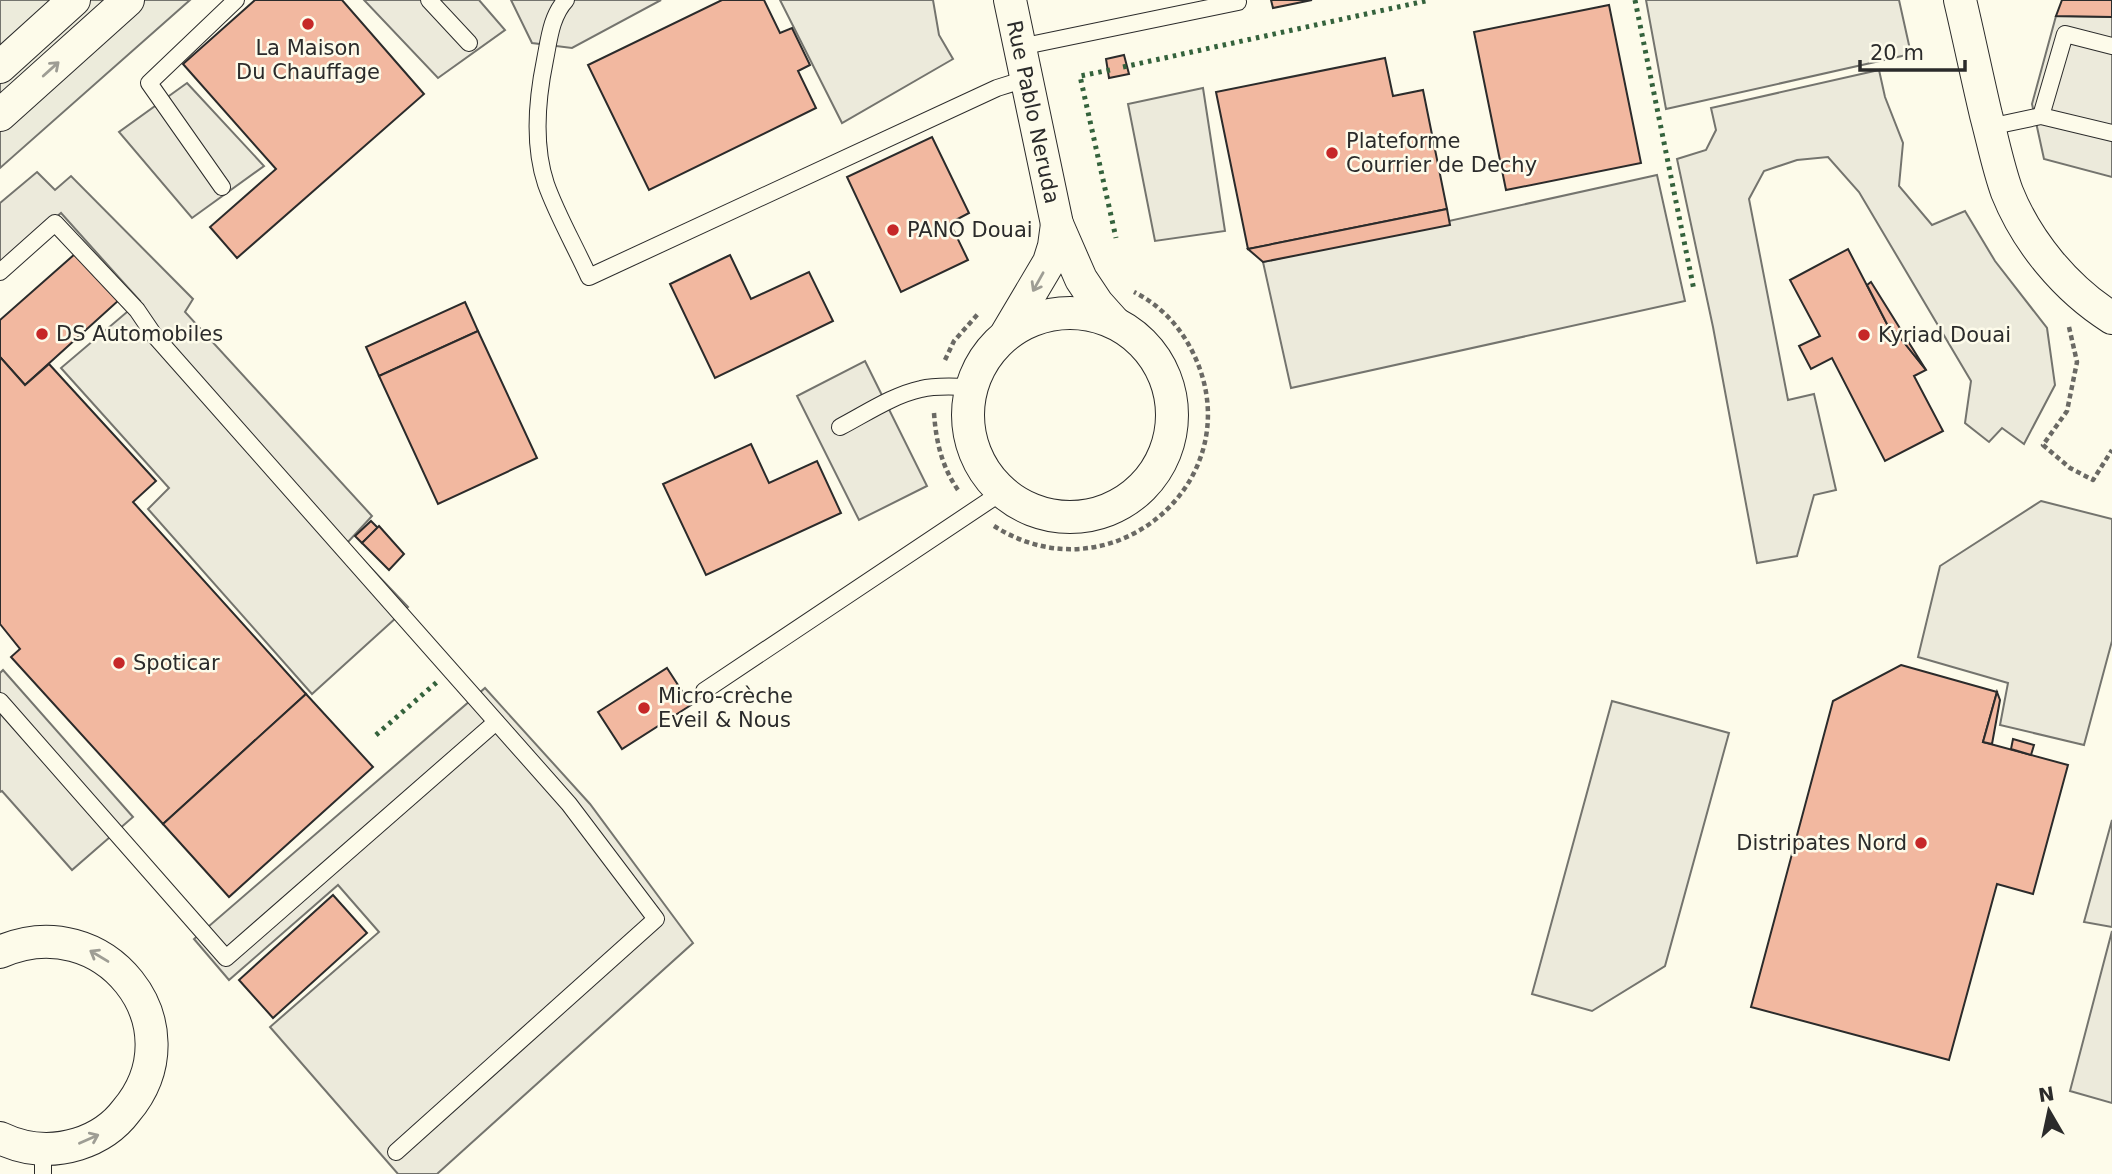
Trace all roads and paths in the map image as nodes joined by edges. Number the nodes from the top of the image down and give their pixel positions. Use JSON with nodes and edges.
{"nodes":[{"id":1,"x":74,"y":0,"type":"edge"},
{"id":2,"x":128,"y":0,"type":"edge"},
{"id":3,"x":236,"y":0,"type":"edge"},
{"id":4,"x":429,"y":0,"type":"edge"},
{"id":5,"x":566,"y":0,"type":"edge"},
{"id":6,"x":1010,"y":0,"type":"edge"},
{"id":7,"x":1960,"y":0,"type":"edge"},
{"id":8,"x":1238,"y":2,"type":"dead end"},
{"id":9,"x":469,"y":43,"type":"dead end"},
{"id":10,"x":2112,"y":46,"type":"edge"},
{"id":11,"x":1020,"y":47,"type":"junction"},
{"id":12,"x":0,"y":67,"type":"edge"},
{"id":13,"x":1026,"y":79,"type":"junction"},
{"id":14,"x":0,"y":115,"type":"edge"},
{"id":15,"x":2041,"y":116,"type":"junction"},
{"id":16,"x":1989,"y":127,"type":"junction"},
{"id":17,"x":2112,"y":133,"type":"edge"},
{"id":18,"x":222,"y":187,"type":"dead end"},
{"id":19,"x":1057,"y":224,"type":"junction"},
{"id":20,"x":0,"y":272,"type":"edge"},
{"id":21,"x":1132,"y":291,"type":"dead end"},
{"id":22,"x":987,"y":305,"type":"dead end"},
{"id":23,"x":2112,"y":317,"type":"edge"},
{"id":24,"x":1114,"y":322,"type":"junction"},
{"id":25,"x":1006,"y":334,"type":"junction"},
{"id":26,"x":936,"y":387,"type":"junction"},
{"id":27,"x":971,"y":387,"type":"junction"},
{"id":28,"x":840,"y":426,"type":"dead end"},
{"id":29,"x":1002,"y":492,"type":"junction"},
{"id":30,"x":975,"y":510,"type":"junction"},
{"id":31,"x":704,"y":691,"type":"dead end"},
{"id":32,"x":0,"y":701,"type":"edge"},
{"id":33,"x":496,"y":722,"type":"junction"},
{"id":34,"x":4,"y":947,"type":"edge"},
{"id":35,"x":0,"y":1138,"type":"edge"},
{"id":36,"x":396,"y":1152,"type":"dead end"},
{"id":37,"x":43,"y":1162,"type":"edge"}],
"edges":[{"from":1,"to":12,"type":"street"},
{"from":14,"to":2,"type":"street","one_way":true},
{"from":3,"to":18,"type":"lane"},
{"from":4,"to":9,"type":"lane"},
{"from":5,"to":13,"type":"lane"},
{"from":6,"to":11,"type":"street","name":"Rue Pablo Neruda"},
{"from":7,"to":16,"type":"street"},
{"from":8,"to":11,"type":"lane"},
{"from":10,"to":15,"type":"lane"},
{"from":11,"to":13,"type":"street","name":"Rue Pablo Neruda"},
{"from":13,"to":19,"type":"street","name":"Rue Pablo Neruda"},
{"from":15,"to":16,"type":"lane"},
{"from":15,"to":17,"type":"lane"},
{"from":16,"to":23,"type":"street"},
{"from":19,"to":24,"type":"street","name":"Rue Pablo Neruda"},
{"from":19,"to":25,"type":"street","name":"Rue Pablo Neruda","one_way":true},
{"from":20,"to":33,"type":"lane"},
{"from":21,"to":30,"type":"path"},
{"from":22,"to":26,"type":"path"},
{"from":24,"to":25,"type":"street","name":"Rue Pablo Neruda"},
{"from":24,"to":29,"type":"street","name":"Rue Pablo Neruda"},
{"from":25,"to":27,"type":"street","name":"Rue Pablo Neruda"},
{"from":26,"to":27,"type":"lane"},
{"from":26,"to":28,"type":"lane"},
{"from":26,"to":30,"type":"path"},
{"from":27,"to":29,"type":"street","name":"Rue Pablo Neruda"},
{"from":29,"to":30,"type":"lane"},
{"from":30,"to":31,"type":"lane"},
{"from":32,"to":33,"type":"lane"},
{"from":33,"to":36,"type":"lane"},
{"from":37,"to":34,"type":"street","one_way":true},
{"from":35,"to":37,"type":"street"}]}
